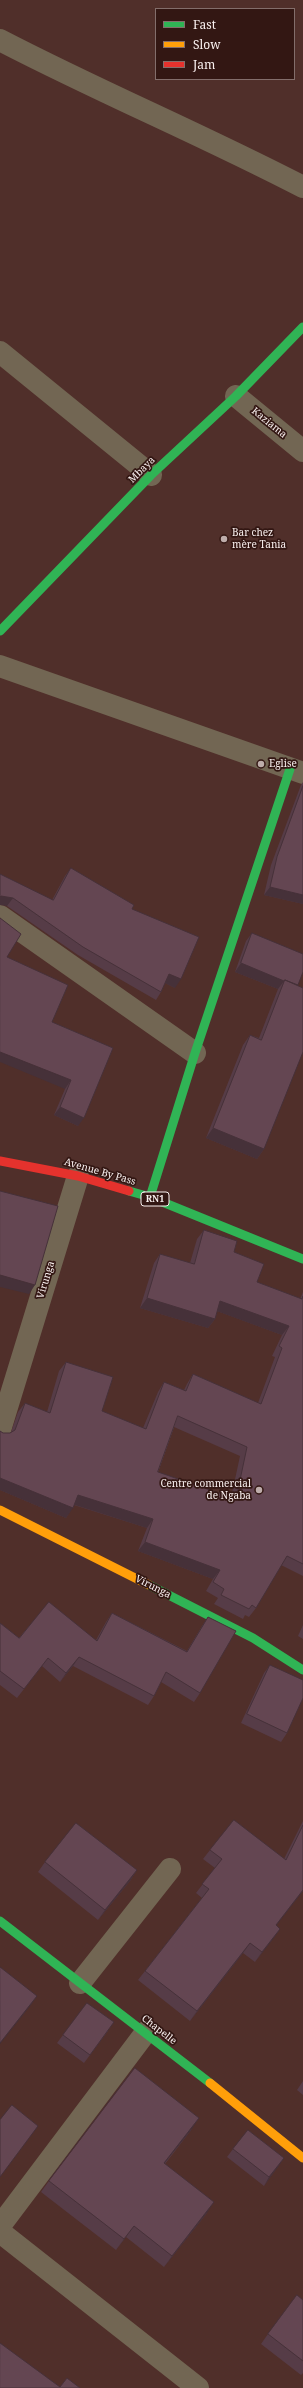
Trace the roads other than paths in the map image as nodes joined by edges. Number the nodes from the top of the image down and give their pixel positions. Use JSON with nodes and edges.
{"nodes":[{"id":1,"x":0,"y":40,"type":"edge"},
{"id":2,"x":303,"y":187,"type":"edge"},
{"id":3,"x":303,"y":327,"type":"edge"},
{"id":4,"x":0,"y":352,"type":"edge"},
{"id":5,"x":236,"y":396,"type":"junction"},
{"id":6,"x":303,"y":450,"type":"edge"},
{"id":7,"x":151,"y":475,"type":"junction"},
{"id":8,"x":0,"y":631,"type":"edge"},
{"id":9,"x":0,"y":666,"type":"edge"},
{"id":10,"x":296,"y":771,"type":"edge"},
{"id":11,"x":0,"y":916,"type":"edge"},
{"id":12,"x":195,"y":1053,"type":"junction"},
{"id":13,"x":0,"y":1160,"type":"edge"},
{"id":14,"x":78,"y":1176,"type":"junction"},
{"id":15,"x":150,"y":1198,"type":"junction"},
{"id":16,"x":303,"y":1259,"type":"edge"},
{"id":17,"x":0,"y":1430,"type":"edge"},
{"id":18,"x":0,"y":1510,"type":"edge"},
{"id":19,"x":303,"y":1670,"type":"edge"},
{"id":20,"x":170,"y":1869,"type":"dead end"},
{"id":21,"x":0,"y":1921,"type":"edge"},
{"id":22,"x":80,"y":1983,"type":"junction"},
{"id":23,"x":146,"y":2032,"type":"junction"},
{"id":24,"x":303,"y":2158,"type":"edge"},
{"id":25,"x":0,"y":2226,"type":"edge"},
{"id":26,"x":0,"y":2232,"type":"edge"},
{"id":27,"x":198,"y":2388,"type":"edge"}],
"edges":[{"from":1,"to":2,"type":"street"},
{"from":3,"to":5,"type":"main road","name":"Mbaya"},
{"from":4,"to":7,"type":"street"},
{"from":5,"to":6,"type":"street","name":"Kaziama"},
{"from":5,"to":7,"type":"main road","name":"Mbaya"},
{"from":7,"to":8,"type":"main road","name":"Mbaya"},
{"from":9,"to":10,"type":"street"},
{"from":10,"to":12,"type":"main road"},
{"from":11,"to":12,"type":"street"},
{"from":12,"to":15,"type":"main road"},
{"from":13,"to":14,"type":"main road","name":"Avenue By Pass","number":"RN1"},
{"from":14,"to":15,"type":"main road","name":"Avenue By Pass","number":"RN1"},
{"from":14,"to":17,"type":"street","name":"Virunga"},
{"from":15,"to":16,"type":"main road","name":"Avenue By Pass","number":"RN1"},
{"from":18,"to":19,"type":"main road","name":"Virunga"},
{"from":20,"to":22,"type":"street"},
{"from":21,"to":22,"type":"main road","name":"Chapelle"},
{"from":22,"to":23,"type":"main road","name":"Chapelle"},
{"from":23,"to":24,"type":"main road","name":"Chapelle"},
{"from":23,"to":25,"type":"street"},
{"from":26,"to":27,"type":"street"}]}
